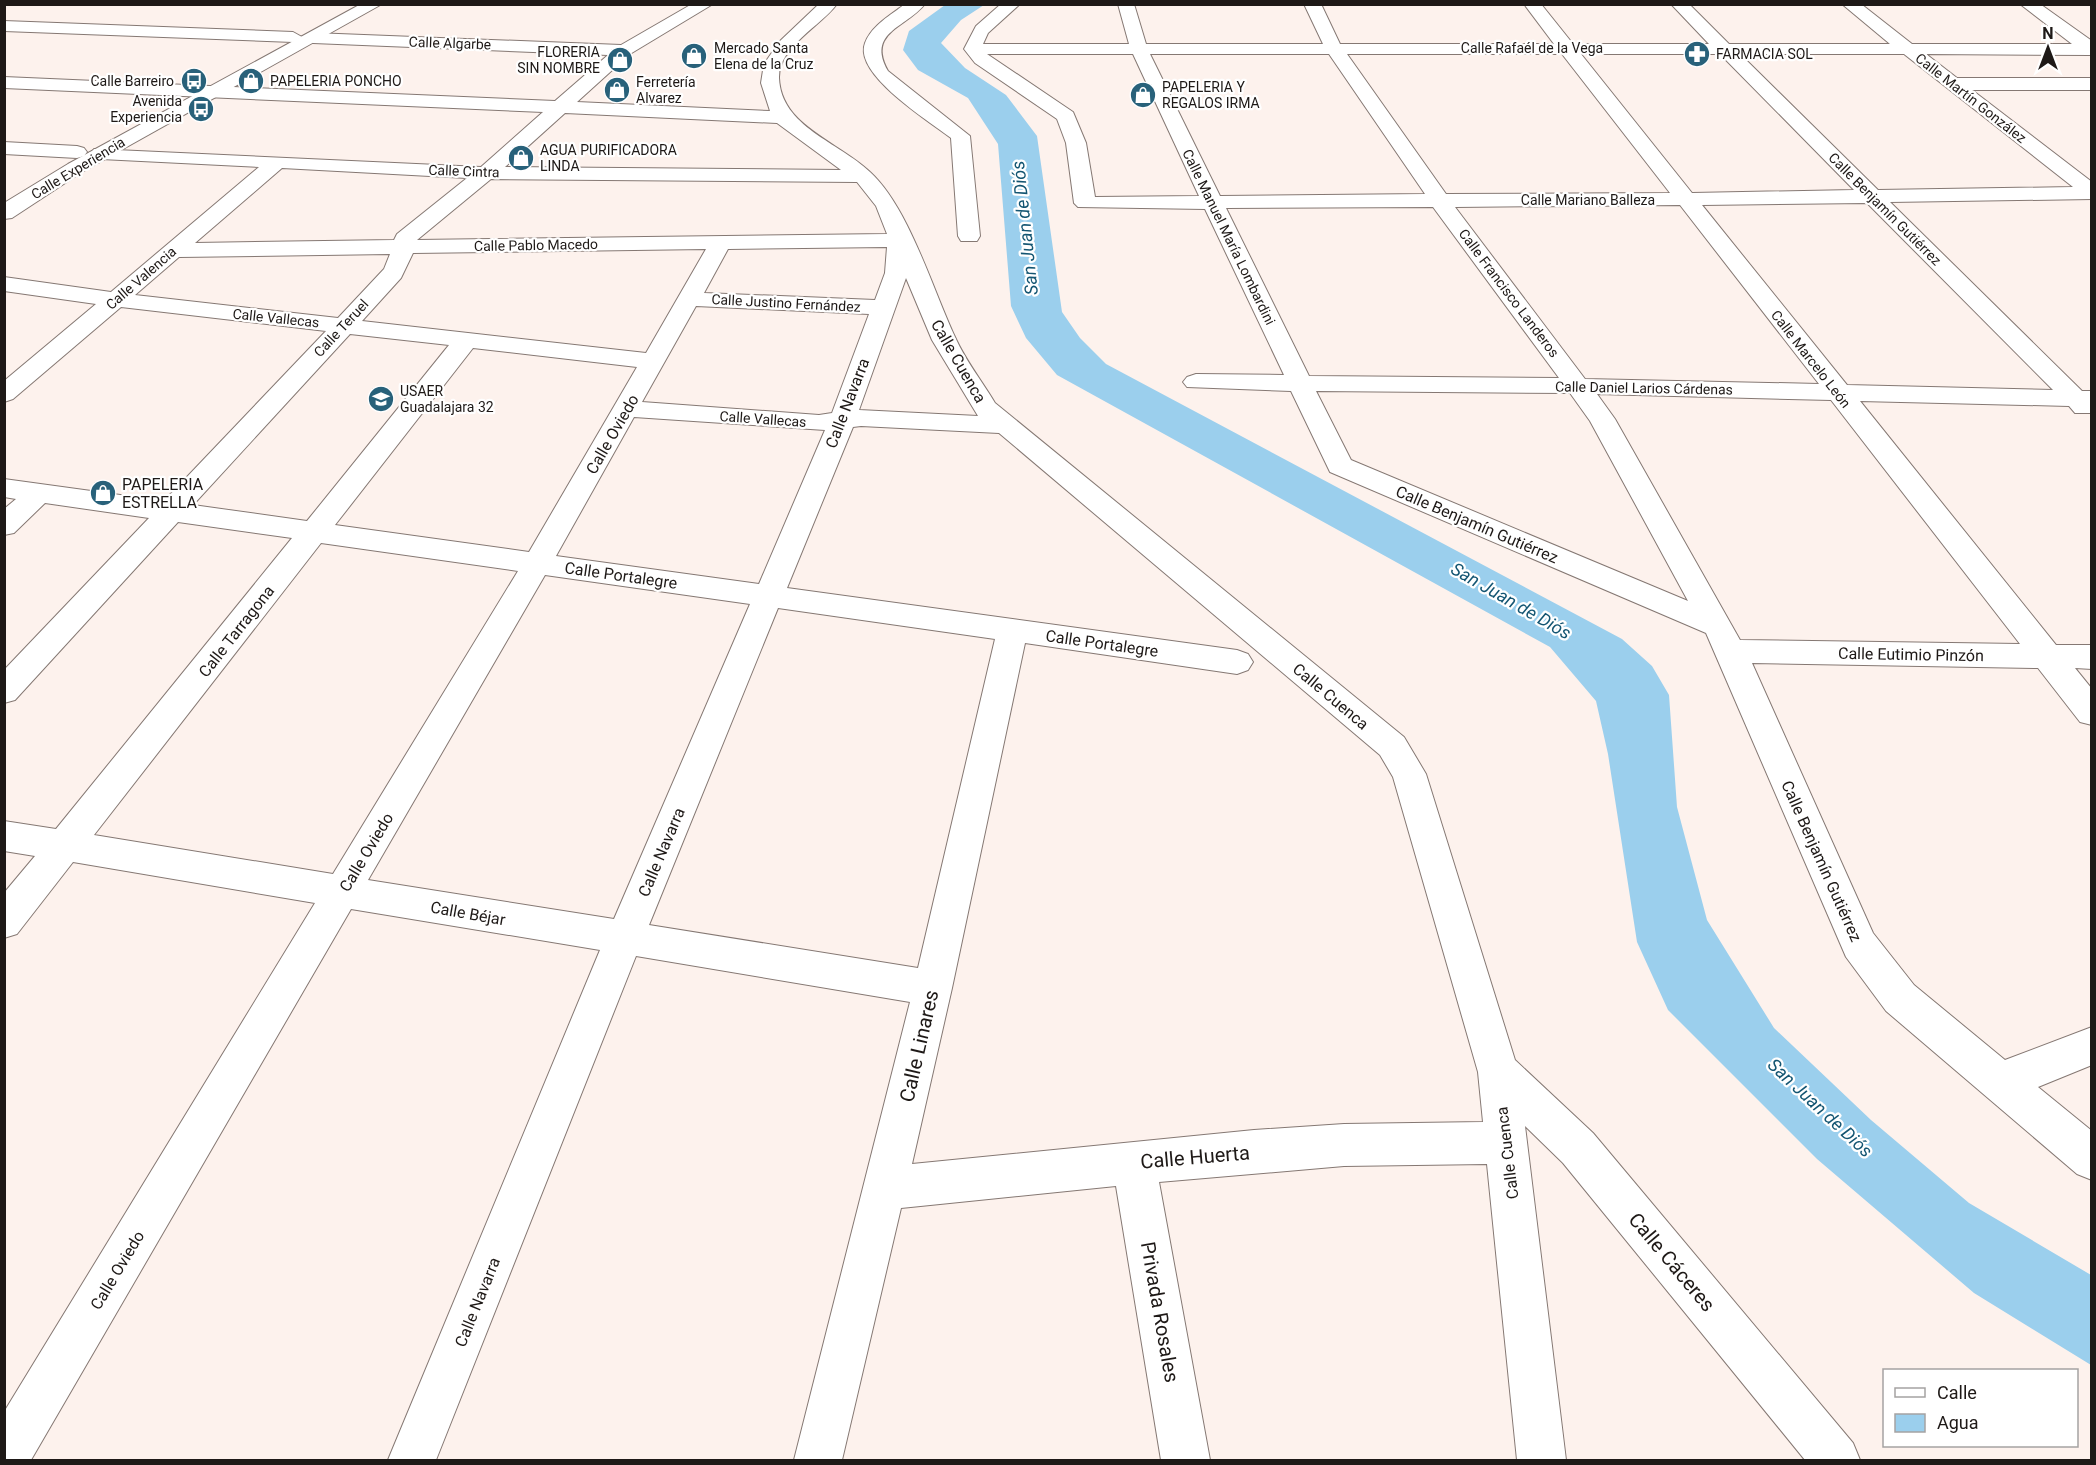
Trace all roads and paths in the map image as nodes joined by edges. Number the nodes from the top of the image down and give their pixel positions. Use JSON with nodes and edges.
{"nodes":[{"id":1,"x":353,"y":4,"type":"edge"},
{"id":2,"x":374,"y":4,"type":"edge"},
{"id":3,"x":705,"y":4,"type":"edge"},
{"id":4,"x":829,"y":4,"type":"edge"},
{"id":5,"x":917,"y":4,"type":"edge"},
{"id":6,"x":1012,"y":4,"type":"edge"},
{"id":7,"x":1126,"y":4,"type":"edge"},
{"id":8,"x":1312,"y":4,"type":"edge"},
{"id":9,"x":1532,"y":4,"type":"edge"},
{"id":10,"x":1679,"y":4,"type":"edge"},
{"id":11,"x":1850,"y":4,"type":"edge"},
{"id":12,"x":2028,"y":4,"type":"edge"},
{"id":13,"x":4,"y":26,"type":"edge"},
{"id":14,"x":293,"y":37,"type":"junction"},
{"id":15,"x":313,"y":38,"type":"junction"},
{"id":16,"x":1566,"y":48,"type":"junction"},
{"id":17,"x":1722,"y":48,"type":"junction"},
{"id":18,"x":1906,"y":48,"type":"junction"},
{"id":19,"x":973,"y":49,"type":"junction"},
{"id":20,"x":1139,"y":49,"type":"junction"},
{"id":21,"x":1334,"y":49,"type":"junction"},
{"id":22,"x":2091,"y":49,"type":"edge"},
{"id":23,"x":624,"y":50,"type":"junction"},
{"id":24,"x":4,"y":82,"type":"edge"},
{"id":25,"x":1952,"y":84,"type":"junction"},
{"id":26,"x":2091,"y":84,"type":"edge"},
{"id":27,"x":193,"y":90,"type":"junction"},
{"id":28,"x":214,"y":91,"type":"junction"},
{"id":29,"x":561,"y":107,"type":"junction"},
{"id":30,"x":782,"y":117,"type":"junction"},
{"id":31,"x":4,"y":148,"type":"edge"},
{"id":32,"x":77,"y":152,"type":"junction"},
{"id":33,"x":101,"y":153,"type":"junction"},
{"id":34,"x":277,"y":162,"type":"junction"},
{"id":35,"x":486,"y":173,"type":"junction"},
{"id":36,"x":863,"y":176,"type":"junction"},
{"id":37,"x":2091,"y":192,"type":"edge"},
{"id":38,"x":4,"y":195,"type":"edge"},
{"id":39,"x":1873,"y":197,"type":"junction"},
{"id":40,"x":1686,"y":199,"type":"junction"},
{"id":41,"x":1439,"y":200,"type":"junction"},
{"id":42,"x":1213,"y":204,"type":"junction"},
{"id":43,"x":4,"y":213,"type":"edge"},
{"id":44,"x":969,"y":236,"type":"dead end"},
{"id":45,"x":899,"y":240,"type":"junction"},
{"id":46,"x":721,"y":242,"type":"junction"},
{"id":47,"x":402,"y":247,"type":"junction"},
{"id":48,"x":173,"y":250,"type":"junction"},
{"id":49,"x":4,"y":284,"type":"edge"},
{"id":50,"x":117,"y":299,"type":"junction"},
{"id":51,"x":689,"y":299,"type":"junction"},
{"id":52,"x":882,"y":308,"type":"junction"},
{"id":53,"x":344,"y":326,"type":"junction"},
{"id":54,"x":466,"y":340,"type":"junction"},
{"id":55,"x":654,"y":361,"type":"junction"},
{"id":56,"x":1196,"y":382,"type":"dead end"},
{"id":57,"x":1299,"y":383,"type":"junction"},
{"id":58,"x":1580,"y":386,"type":"junction"},
{"id":59,"x":1838,"y":393,"type":"junction"},
{"id":60,"x":4,"y":394,"type":"edge"},
{"id":61,"x":2086,"y":404,"type":"edge"},
{"id":62,"x":626,"y":409,"type":"junction"},
{"id":63,"x":842,"y":421,"type":"junction"},
{"id":64,"x":1006,"y":425,"type":"junction"},
{"id":65,"x":1340,"y":466,"type":"joint"},
{"id":66,"x":4,"y":488,"type":"edge"},
{"id":67,"x":39,"y":493,"type":"junction"},
{"id":68,"x":171,"y":512,"type":"junction"},
{"id":69,"x":4,"y":526,"type":"edge"},
{"id":70,"x":315,"y":532,"type":"junction"},
{"id":71,"x":537,"y":564,"type":"junction"},
{"id":72,"x":768,"y":596,"type":"junction"},
{"id":73,"x":1012,"y":630,"type":"junction"},
{"id":74,"x":1722,"y":638,"type":"junction"},
{"id":75,"x":2047,"y":656,"type":"junction"},
{"id":76,"x":2091,"y":657,"type":"edge"},
{"id":77,"x":1238,"y":662,"type":"dead end"},
{"id":78,"x":4,"y":691,"type":"edge"},
{"id":79,"x":2091,"y":713,"type":"edge"},
{"id":80,"x":4,"y":836,"type":"edge"},
{"id":81,"x":65,"y":846,"type":"junction"},
{"id":82,"x":342,"y":891,"type":"junction"},
{"id":83,"x":4,"y":922,"type":"edge"},
{"id":84,"x":624,"y":939,"type":"junction"},
{"id":85,"x":933,"y":988,"type":"junction"},
{"id":86,"x":2091,"y":1046,"type":"edge"},
{"id":87,"x":1497,"y":1072,"type":"junction"},
{"id":88,"x":2000,"y":1082,"type":"junction"},
{"id":89,"x":1506,"y":1143,"type":"junction"},
{"id":90,"x":2091,"y":1159,"type":"edge"},
{"id":91,"x":1134,"y":1163,"type":"junction"},
{"id":92,"x":885,"y":1188,"type":"junction"},
{"id":93,"x":4,"y":1460,"type":"edge"},
{"id":94,"x":412,"y":1461,"type":"edge"},
{"id":95,"x":818,"y":1461,"type":"edge"},
{"id":96,"x":1186,"y":1461,"type":"edge"},
{"id":97,"x":1542,"y":1461,"type":"edge"},
{"id":98,"x":1836,"y":1461,"type":"edge"}],
"edges":[{"from":1,"to":14,"type":"street","name":"Calle Experiencia"},
{"from":2,"to":15,"type":"street","name":"Calle Experiencia"},
{"from":3,"to":23,"type":"street","name":"Calle Teruel"},
{"from":4,"to":30,"type":"street"},
{"from":5,"to":44,"type":"street"},
{"from":6,"to":19,"type":"street"},
{"from":7,"to":20,"type":"street","name":"Calle Manuel María Lombardini"},
{"from":8,"to":21,"type":"street","name":"Calle Francisco Landeros"},
{"from":9,"to":16,"type":"street","name":"Calle Marcelo León"},
{"from":10,"to":17,"type":"street","name":"Calle Benjamín Gutiérrez"},
{"from":11,"to":18,"type":"street","name":"Calle Martín González"},
{"from":12,"to":22,"type":"street"},
{"from":13,"to":14,"type":"street"},
{"from":14,"to":27,"type":"street","name":"Calle Experiencia"},
{"from":15,"to":23,"type":"street","name":"Calle Algarbe"},
{"from":15,"to":28,"type":"street","name":"Calle Experiencia"},
{"from":16,"to":17,"type":"street","name":"Calle Rafaél de la Vega"},
{"from":16,"to":21,"type":"street","name":"Calle Rafaél de la Vega"},
{"from":16,"to":40,"type":"street","name":"Calle Marcelo León"},
{"from":17,"to":18,"type":"street","name":"Calle Rafaél de la Vega"},
{"from":17,"to":39,"type":"street","name":"Calle Benjamín Gutiérrez"},
{"from":18,"to":22,"type":"street","name":"Calle Rafaél de la Vega"},
{"from":18,"to":25,"type":"street","name":"Calle Martín González"},
{"from":19,"to":20,"type":"street","name":"Calle Rafaél de la Vega"},
{"from":19,"to":42,"type":"street","name":"Calle Mariano Balleza"},
{"from":20,"to":21,"type":"street","name":"Calle Rafaél de la Vega"},
{"from":20,"to":42,"type":"street","name":"Calle Manuel María Lombardini"},
{"from":21,"to":41,"type":"street","name":"Calle Francisco Landeros"},
{"from":23,"to":29,"type":"street","name":"Calle Teruel"},
{"from":24,"to":27,"type":"street"},
{"from":25,"to":26,"type":"street"},
{"from":25,"to":37,"type":"street","name":"Calle Martín González"},
{"from":27,"to":28,"type":"street"},
{"from":27,"to":32,"type":"street","name":"Calle Experiencia"},
{"from":28,"to":29,"type":"street"},
{"from":28,"to":33,"type":"street","name":"Calle Experiencia"},
{"from":29,"to":30,"type":"street"},
{"from":29,"to":35,"type":"street","name":"Calle Teruel"},
{"from":30,"to":36,"type":"street","name":"Calle Cuenca"},
{"from":31,"to":32,"type":"street"},
{"from":32,"to":38,"type":"street","name":"Calle Experiencia"},
{"from":33,"to":34,"type":"street","name":"Calle Cintra"},
{"from":33,"to":43,"type":"street","name":"Calle Experiencia"},
{"from":34,"to":35,"type":"street","name":"Calle Cintra"},
{"from":34,"to":48,"type":"street","name":"Calle Valencia"},
{"from":35,"to":36,"type":"street","name":"Calle Cintra"},
{"from":35,"to":47,"type":"street","name":"Calle Teruel"},
{"from":36,"to":45,"type":"street","name":"Calle Cuenca"},
{"from":37,"to":39,"type":"street","name":"Calle Mariano Balleza"},
{"from":39,"to":40,"type":"street","name":"Calle Mariano Balleza"},
{"from":39,"to":61,"type":"street","name":"Calle Benjamín Gutiérrez"},
{"from":40,"to":41,"type":"street","name":"Calle Mariano Balleza"},
{"from":40,"to":59,"type":"street","name":"Calle Marcelo León"},
{"from":41,"to":42,"type":"street","name":"Calle Mariano Balleza"},
{"from":41,"to":58,"type":"street","name":"Calle Francisco Landeros"},
{"from":42,"to":57,"type":"street","name":"Calle Manuel María Lombardini"},
{"from":45,"to":46,"type":"street","name":"Calle Pablo Macedo"},
{"from":45,"to":52,"type":"street","name":"Calle Navarra"},
{"from":45,"to":64,"type":"street","name":"Calle Cuenca"},
{"from":46,"to":47,"type":"street","name":"Calle Pablo Macedo"},
{"from":46,"to":51,"type":"street","name":"Calle Oviedo"},
{"from":47,"to":48,"type":"street","name":"Calle Pablo Macedo"},
{"from":47,"to":53,"type":"street","name":"Calle Teruel"},
{"from":48,"to":50,"type":"street","name":"Calle Valencia"},
{"from":49,"to":50,"type":"street","name":"Calle Vallecas"},
{"from":50,"to":53,"type":"street","name":"Calle Vallecas"},
{"from":50,"to":60,"type":"street","name":"Calle Valencia"},
{"from":51,"to":52,"type":"street","name":"Calle Justino Fernández"},
{"from":51,"to":55,"type":"street","name":"Calle Oviedo"},
{"from":52,"to":63,"type":"street","name":"Calle Navarra"},
{"from":53,"to":54,"type":"street","name":"Calle Vallecas"},
{"from":53,"to":68,"type":"street","name":"Calle Teruel"},
{"from":54,"to":55,"type":"street","name":"Calle Vallecas"},
{"from":54,"to":70,"type":"street","name":"Calle Tarragona"},
{"from":55,"to":62,"type":"street","name":"Calle Oviedo"},
{"from":56,"to":57,"type":"street","name":"Calle Daniel Larios Cárdenas"},
{"from":57,"to":58,"type":"street","name":"Calle Daniel Larios Cárdenas"},
{"from":57,"to":65,"type":"street","name":"Calle Manuel María Lombardini"},
{"from":58,"to":59,"type":"street","name":"Calle Daniel Larios Cárdenas"},
{"from":58,"to":74,"type":"street","name":"Calle Francisco Landeros"},
{"from":59,"to":61,"type":"street","name":"Calle Daniel Larios Cárdenas"},
{"from":59,"to":75,"type":"street","name":"Calle Marcelo León"},
{"from":62,"to":63,"type":"street","name":"Calle Vallecas"},
{"from":62,"to":71,"type":"street","name":"Calle Oviedo"},
{"from":63,"to":64,"type":"street","name":"Calle Vallecas"},
{"from":63,"to":72,"type":"street","name":"Calle Navarra"},
{"from":64,"to":87,"type":"street","name":"Calle Cuenca"},
{"from":65,"to":74,"type":"street","name":"Calle Benjamín Gutiérrez"},
{"from":66,"to":67,"type":"street","name":"Calle Portalegre"},
{"from":67,"to":68,"type":"street","name":"Calle Portalegre"},
{"from":67,"to":69,"type":"street"},
{"from":68,"to":70,"type":"street","name":"Calle Portalegre"},
{"from":68,"to":78,"type":"street","name":"Calle Teruel"},
{"from":70,"to":71,"type":"street","name":"Calle Portalegre"},
{"from":70,"to":81,"type":"street","name":"Calle Tarragona"},
{"from":71,"to":72,"type":"street","name":"Calle Portalegre"},
{"from":71,"to":82,"type":"street","name":"Calle Oviedo"},
{"from":72,"to":73,"type":"street","name":"Calle Portalegre"},
{"from":72,"to":84,"type":"street","name":"Calle Navarra"},
{"from":73,"to":77,"type":"street","name":"Calle Portalegre"},
{"from":73,"to":85,"type":"street","name":"Calle Linares"},
{"from":74,"to":75,"type":"street","name":"Calle Eutimio Pinzón"},
{"from":74,"to":88,"type":"street","name":"Calle Benjamín Gutiérrez"},
{"from":75,"to":76,"type":"street","name":"Calle Eutimio Pinzón"},
{"from":75,"to":79,"type":"street","name":"Calle Marcelo León"},
{"from":80,"to":81,"type":"street","name":"Calle Béjar"},
{"from":81,"to":82,"type":"street","name":"Calle Béjar"},
{"from":81,"to":83,"type":"street","name":"Calle Tarragona"},
{"from":82,"to":84,"type":"street","name":"Calle Béjar"},
{"from":82,"to":93,"type":"street","name":"Calle Oviedo"},
{"from":84,"to":85,"type":"street","name":"Calle Béjar"},
{"from":84,"to":94,"type":"street","name":"Calle Navarra"},
{"from":85,"to":92,"type":"street","name":"Calle Linares"},
{"from":86,"to":88,"type":"street"},
{"from":87,"to":89,"type":"street","name":"Calle Cuenca"},
{"from":87,"to":98,"type":"street","name":"Calle Cáceres"},
{"from":88,"to":90,"type":"street","name":"Calle Benjamín Gutiérrez"},
{"from":89,"to":91,"type":"street","name":"Calle Huerta"},
{"from":89,"to":97,"type":"street","name":"Calle Cuenca"},
{"from":91,"to":92,"type":"street","name":"Calle Huerta"},
{"from":91,"to":96,"type":"street","name":"Privada Rosales"},
{"from":92,"to":95,"type":"street","name":"Calle Linares"}]}
